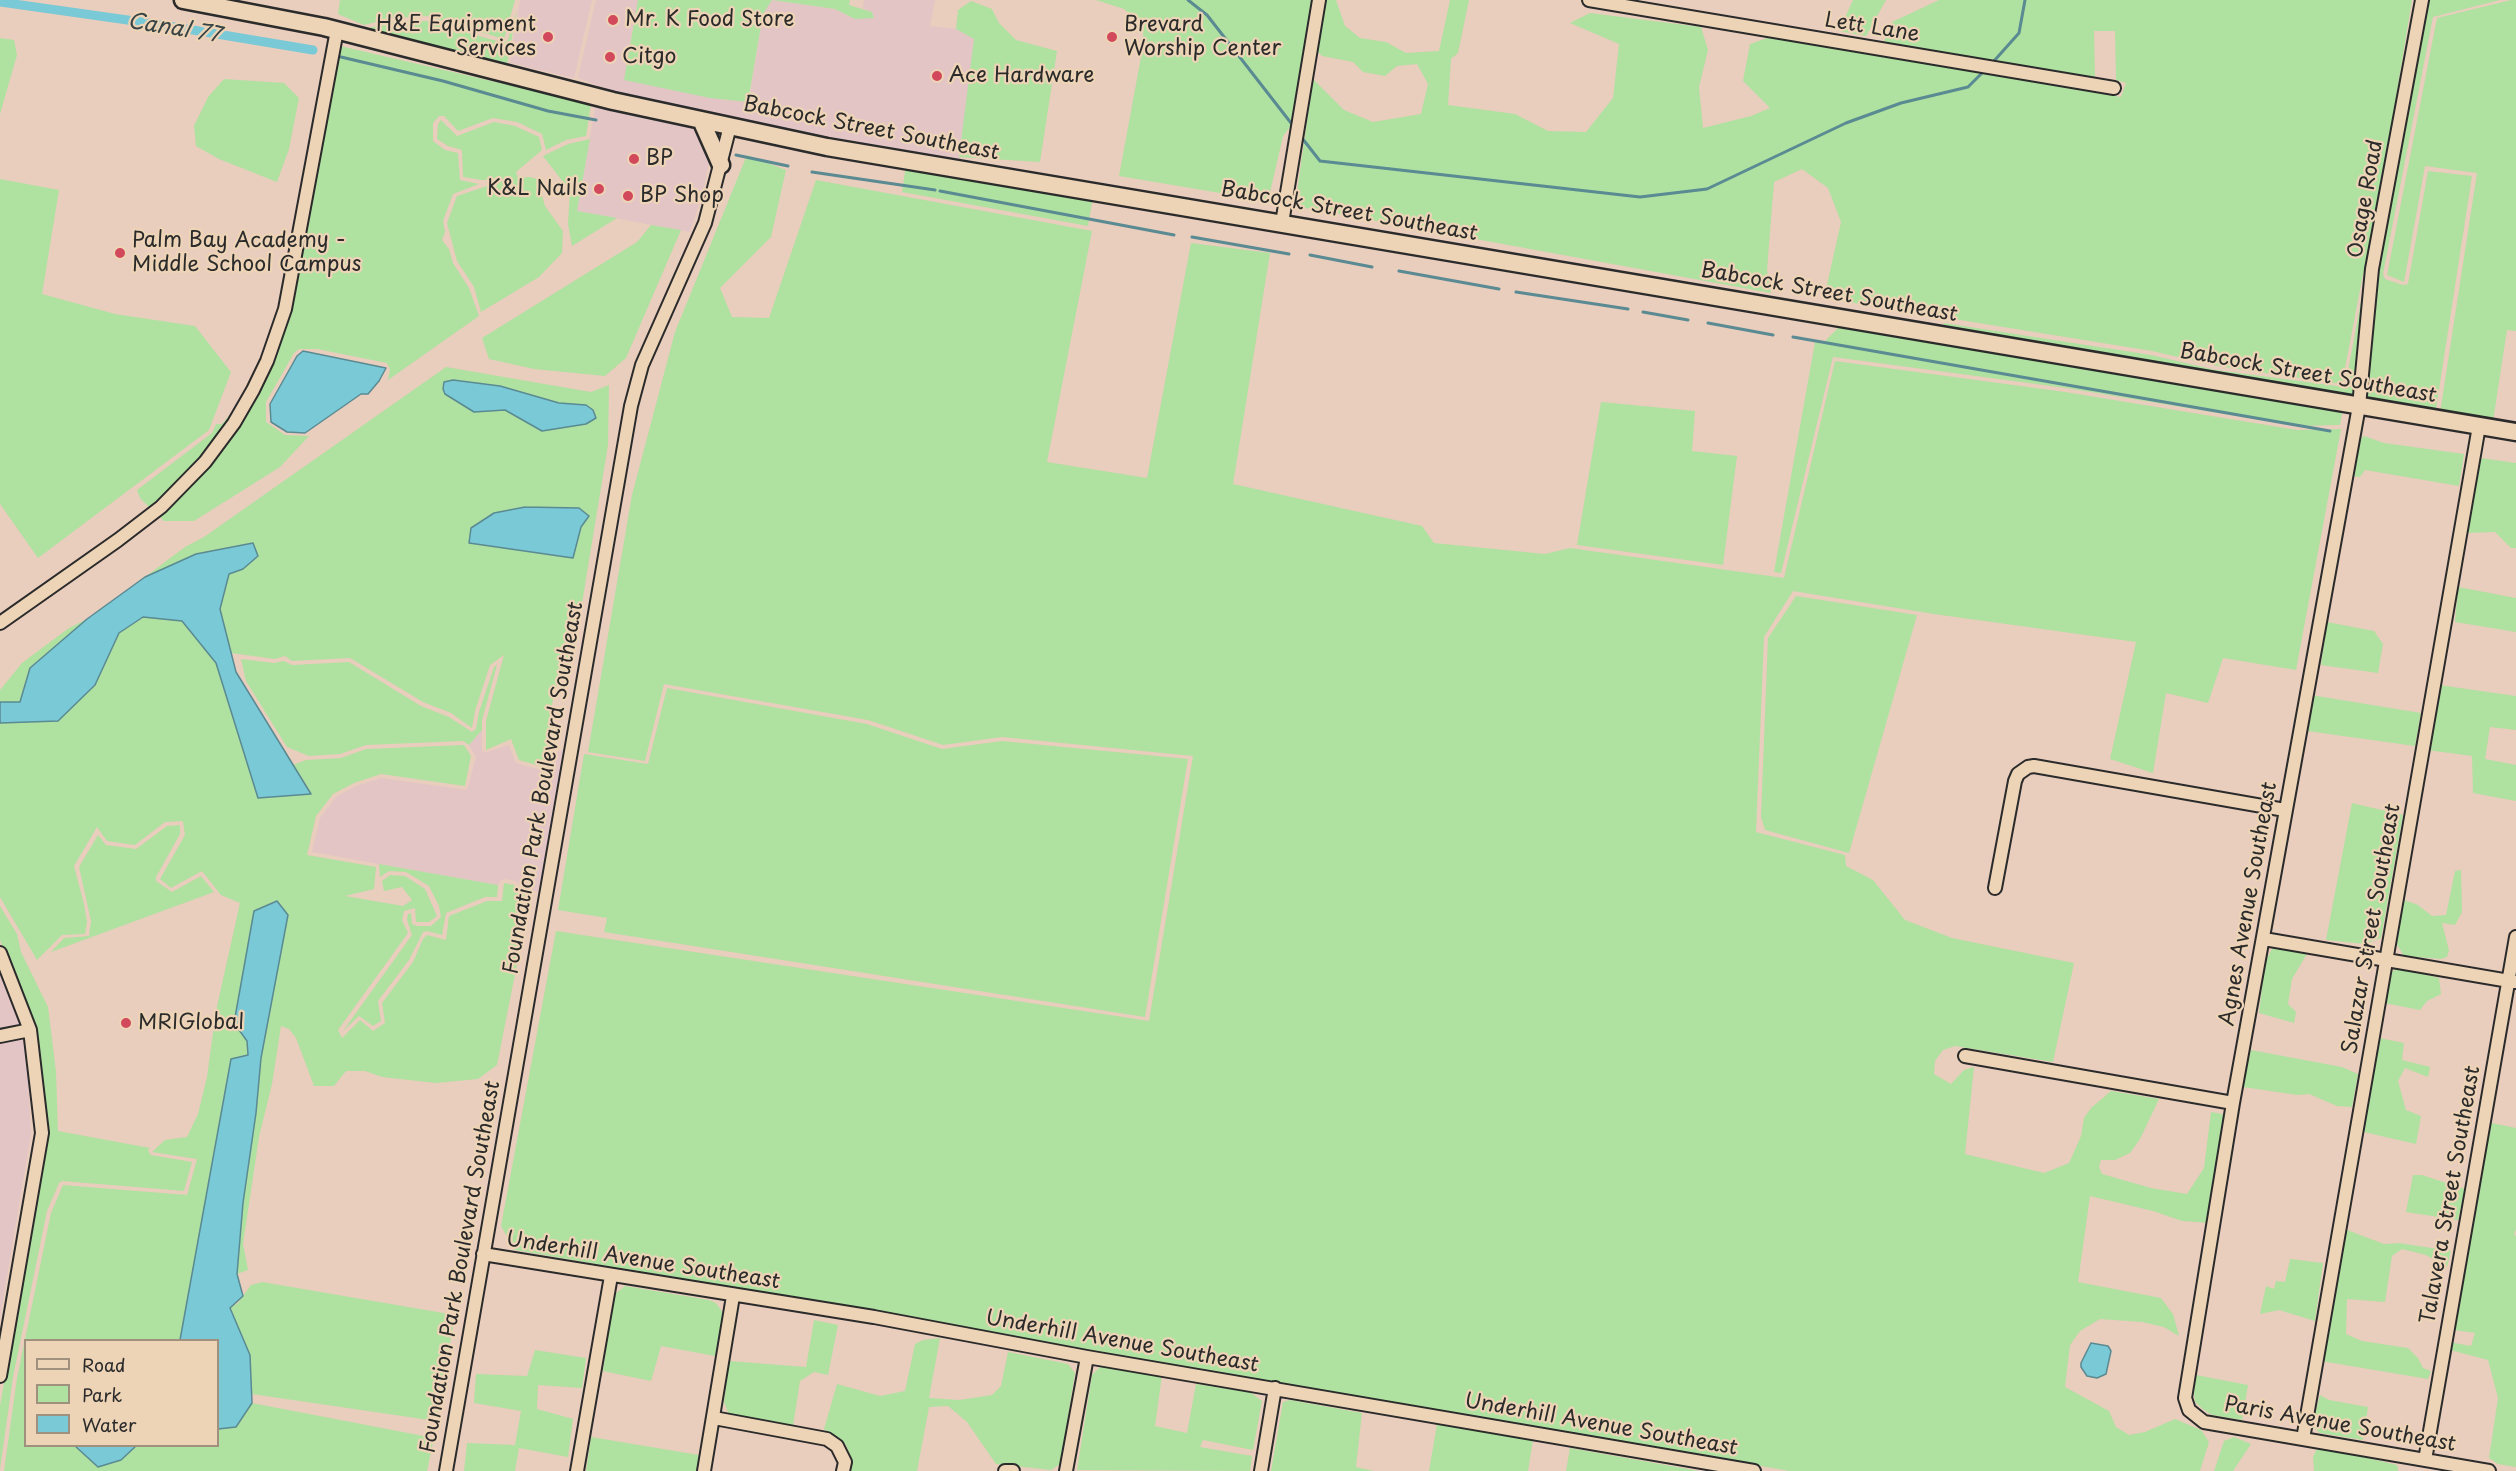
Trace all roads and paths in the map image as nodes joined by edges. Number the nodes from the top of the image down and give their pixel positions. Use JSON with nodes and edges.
{"nodes":[{"id":1,"x":183,"y":0,"type":"edge"},
{"id":2,"x":1318,"y":0,"type":"edge"},
{"id":3,"x":1589,"y":0,"type":"edge"},
{"id":4,"x":2422,"y":0,"type":"edge"},
{"id":5,"x":337,"y":30,"type":"junction"},
{"id":6,"x":2114,"y":88,"type":"dead end"},
{"id":7,"x":701,"y":120,"type":"junction"},
{"id":8,"x":730,"y":126,"type":"junction"},
{"id":9,"x":721,"y":165,"type":"junction"},
{"id":10,"x":1282,"y":223,"type":"junction"},
{"id":11,"x":2360,"y":406,"type":"junction"},
{"id":12,"x":2479,"y":426,"type":"junction"},
{"id":13,"x":2516,"y":432,"type":"edge"},
{"id":14,"x":0,"y":623,"type":"edge"},
{"id":15,"x":2285,"y":810,"type":"junction"},
{"id":16,"x":1995,"y":888,"type":"dead end"},
{"id":17,"x":2516,"y":937,"type":"edge"},
{"id":18,"x":2264,"y":939,"type":"junction"},
{"id":19,"x":0,"y":953,"type":"edge"},
{"id":20,"x":2386,"y":958,"type":"junction"},
{"id":21,"x":2512,"y":981,"type":"edge"},
{"id":22,"x":30,"y":1030,"type":"junction"},
{"id":23,"x":0,"y":1036,"type":"edge"},
{"id":24,"x":1965,"y":1056,"type":"dead end"},
{"id":25,"x":2233,"y":1103,"type":"junction"},
{"id":26,"x":483,"y":1254,"type":"junction"},
{"id":27,"x":611,"y":1275,"type":"junction"},
{"id":28,"x":734,"y":1296,"type":"junction"},
{"id":29,"x":1087,"y":1357,"type":"junction"},
{"id":30,"x":0,"y":1376,"type":"edge"},
{"id":31,"x":1275,"y":1388,"type":"junction"},
{"id":32,"x":2189,"y":1410,"type":"joint"},
{"id":33,"x":714,"y":1418,"type":"junction"},
{"id":34,"x":2303,"y":1439,"type":"junction"},
{"id":35,"x":2425,"y":1460,"type":"junction"},
{"id":36,"x":1714,"y":1467,"type":"edge"},
{"id":37,"x":446,"y":1471,"type":"edge"},
{"id":38,"x":577,"y":1471,"type":"edge"},
{"id":39,"x":704,"y":1471,"type":"edge"},
{"id":40,"x":843,"y":1471,"type":"edge"},
{"id":41,"x":1005,"y":1471,"type":"edge"},
{"id":42,"x":1013,"y":1471,"type":"edge"},
{"id":43,"x":1066,"y":1471,"type":"edge"},
{"id":44,"x":1261,"y":1471,"type":"edge"},
{"id":45,"x":1754,"y":1471,"type":"edge"},
{"id":46,"x":2489,"y":1471,"type":"edge"}],
"edges":[{"from":1,"to":5,"type":"main road","name":"Babcock Street Southeast"},
{"from":2,"to":10,"type":"street"},
{"from":3,"to":6,"type":"street","name":"Lett Lane"},
{"from":4,"to":11,"type":"street","name":"Osage Road"},
{"from":5,"to":7,"type":"main road","name":"Babcock Street Southeast"},
{"from":5,"to":14,"type":"street"},
{"from":7,"to":8,"type":"main road","name":"Babcock Street Southeast"},
{"from":7,"to":9,"type":"main road"},
{"from":8,"to":9,"type":"street","name":"Foundation Park Boulevard Southeast"},
{"from":8,"to":10,"type":"main road","name":"Babcock Street Southeast"},
{"from":9,"to":26,"type":"street","name":"Foundation Park Boulevard Southeast"},
{"from":10,"to":11,"type":"main road","name":"Babcock Street Southeast"},
{"from":11,"to":12,"type":"main road","name":"Babcock Street Southeast"},
{"from":11,"to":15,"type":"street","name":"Agnes Avenue Southeast"},
{"from":12,"to":13,"type":"main road","name":"Babcock Street Southeast"},
{"from":12,"to":20,"type":"street","name":"Salazar Street Southeast"},
{"from":15,"to":16,"type":"street"},
{"from":15,"to":18,"type":"street","name":"Agnes Avenue Southeast"},
{"from":17,"to":21,"type":"street","name":"Talavera Street Southeast"},
{"from":18,"to":20,"type":"street"},
{"from":18,"to":25,"type":"street","name":"Agnes Avenue Southeast"},
{"from":19,"to":22,"type":"street"},
{"from":20,"to":21,"type":"street"},
{"from":20,"to":34,"type":"street","name":"Salazar Street Southeast"},
{"from":21,"to":35,"type":"street","name":"Talavera Street Southeast"},
{"from":22,"to":23,"type":"street"},
{"from":22,"to":30,"type":"street"},
{"from":24,"to":25,"type":"street"},
{"from":25,"to":32,"type":"street","name":"Agnes Avenue Southeast"},
{"from":26,"to":27,"type":"street","name":"Underhill Avenue Southeast"},
{"from":26,"to":37,"type":"street","name":"Foundation Park Boulevard Southeast"},
{"from":27,"to":28,"type":"street","name":"Underhill Avenue Southeast"},
{"from":27,"to":38,"type":"street"},
{"from":28,"to":29,"type":"street","name":"Underhill Avenue Southeast"},
{"from":28,"to":33,"type":"street"},
{"from":29,"to":31,"type":"street","name":"Underhill Avenue Southeast"},
{"from":29,"to":43,"type":"street"},
{"from":31,"to":36,"type":"street","name":"Underhill Avenue Southeast"},
{"from":31,"to":44,"type":"street"},
{"from":32,"to":34,"type":"street","name":"Paris Avenue Southeast"},
{"from":33,"to":39,"type":"street"},
{"from":33,"to":40,"type":"street"},
{"from":34,"to":35,"type":"street","name":"Paris Avenue Southeast"},
{"from":35,"to":46,"type":"street","name":"Paris Avenue Southeast"},
{"from":36,"to":45,"type":"street","name":"Underhill Avenue Southeast"},
{"from":41,"to":42,"type":"street"}]}
